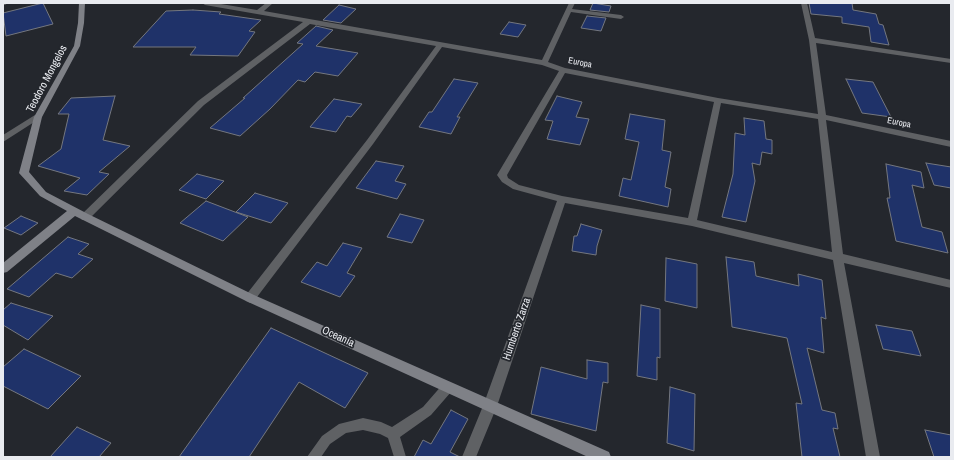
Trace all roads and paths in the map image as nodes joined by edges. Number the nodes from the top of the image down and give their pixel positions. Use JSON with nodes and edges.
{"nodes":[{"id":1,"x":82,"y":3,"type":"edge"},
{"id":2,"x":206,"y":3,"type":"edge"},
{"id":3,"x":270,"y":3,"type":"edge"},
{"id":4,"x":572,"y":3,"type":"edge"},
{"id":5,"x":804,"y":3,"type":"edge"},
{"id":6,"x":569,"y":10,"type":"junction"},
{"id":7,"x":258,"y":13,"type":"junction"},
{"id":8,"x":621,"y":17,"type":"dead end"},
{"id":9,"x":308,"y":22,"type":"junction"},
{"id":10,"x":812,"y":40,"type":"junction"},
{"id":11,"x":441,"y":44,"type":"junction"},
{"id":12,"x":951,"y":61,"type":"edge"},
{"id":13,"x":544,"y":63,"type":"junction"},
{"id":14,"x":563,"y":70,"type":"junction"},
{"id":15,"x":718,"y":100,"type":"junction"},
{"id":16,"x":38,"y":118,"type":"junction"},
{"id":17,"x":822,"y":118,"type":"junction"},
{"id":18,"x":3,"y":139,"type":"edge"},
{"id":19,"x":951,"y":144,"type":"edge"},
{"id":20,"x":562,"y":199,"type":"junction"},
{"id":21,"x":74,"y":211,"type":"junction"},
{"id":22,"x":86,"y":217,"type":"junction"},
{"id":23,"x":692,"y":222,"type":"junction"},
{"id":24,"x":838,"y":256,"type":"junction"},
{"id":25,"x":3,"y":269,"type":"edge"},
{"id":26,"x":951,"y":284,"type":"edge"},
{"id":27,"x":250,"y":298,"type":"junction"},
{"id":28,"x":447,"y":388,"type":"junction"},
{"id":29,"x":490,"y":406,"type":"junction"},
{"id":30,"x":394,"y":434,"type":"junction"},
{"id":31,"x":314,"y":457,"type":"edge"},
{"id":32,"x":400,"y":457,"type":"edge"},
{"id":33,"x":469,"y":457,"type":"edge"},
{"id":34,"x":604,"y":457,"type":"edge"},
{"id":35,"x":873,"y":457,"type":"edge"}],
"edges":[{"from":1,"to":16,"type":"street","name":"Teodoro Mongelos"},
{"from":2,"to":7,"type":"street","name":"Europa"},
{"from":3,"to":7,"type":"street"},
{"from":4,"to":6,"type":"street"},
{"from":5,"to":10,"type":"street"},
{"from":6,"to":8,"type":"street"},
{"from":6,"to":13,"type":"street"},
{"from":7,"to":9,"type":"street","name":"Europa"},
{"from":9,"to":11,"type":"street","name":"Europa"},
{"from":9,"to":22,"type":"street"},
{"from":10,"to":12,"type":"street"},
{"from":10,"to":17,"type":"street"},
{"from":11,"to":13,"type":"street","name":"Europa"},
{"from":11,"to":27,"type":"street"},
{"from":13,"to":14,"type":"street","name":"Europa"},
{"from":14,"to":15,"type":"street","name":"Europa"},
{"from":14,"to":20,"type":"street"},
{"from":15,"to":17,"type":"street","name":"Europa"},
{"from":15,"to":23,"type":"street"},
{"from":16,"to":18,"type":"street"},
{"from":16,"to":21,"type":"street","name":"Teodoro Mongelos"},
{"from":17,"to":19,"type":"street","name":"Europa"},
{"from":17,"to":24,"type":"street"},
{"from":20,"to":23,"type":"street"},
{"from":20,"to":29,"type":"street","name":"Humberto Zarza"},
{"from":21,"to":22,"type":"street","name":"Oceanía"},
{"from":21,"to":25,"type":"street"},
{"from":22,"to":27,"type":"street","name":"Oceanía"},
{"from":23,"to":24,"type":"street"},
{"from":24,"to":26,"type":"street"},
{"from":24,"to":35,"type":"street"},
{"from":27,"to":28,"type":"street","name":"Oceanía"},
{"from":28,"to":29,"type":"street","name":"Oceanía"},
{"from":28,"to":30,"type":"lane"},
{"from":29,"to":33,"type":"street","name":"Humberto Zarza"},
{"from":29,"to":34,"type":"street","name":"Oceanía"},
{"from":30,"to":31,"type":"lane"},
{"from":30,"to":32,"type":"lane"}]}
